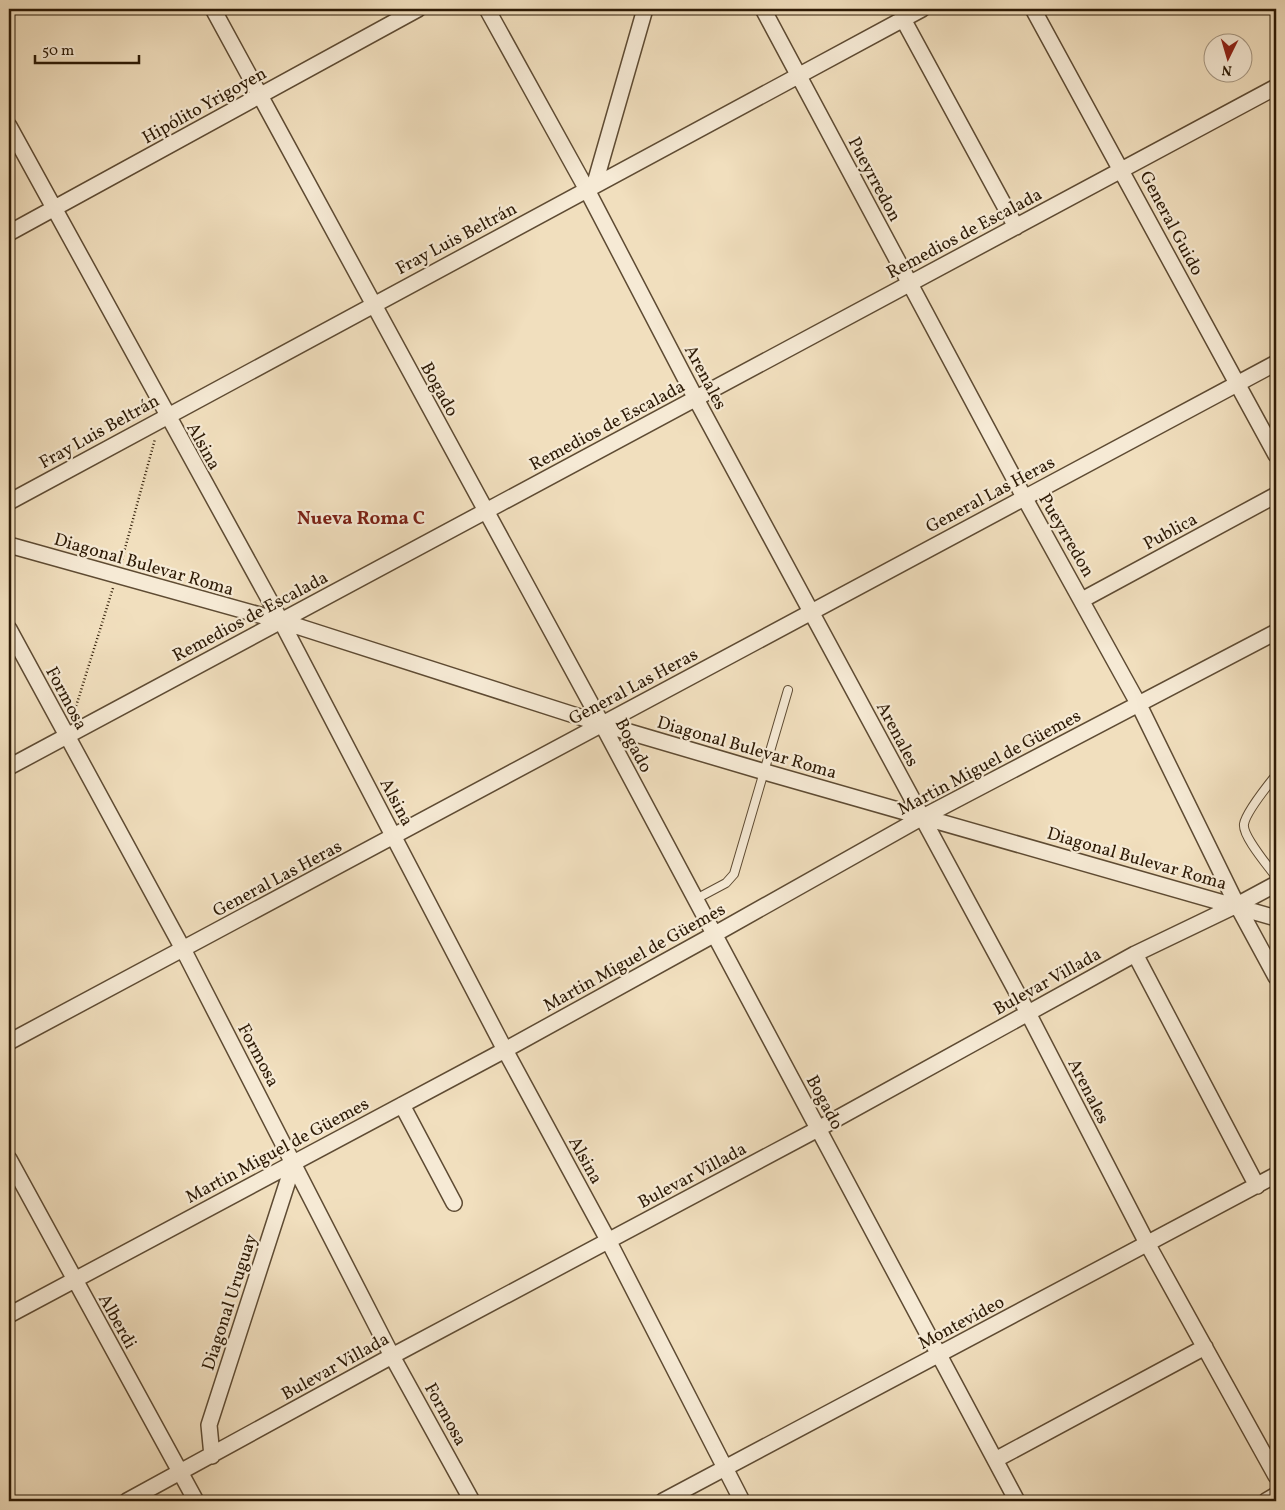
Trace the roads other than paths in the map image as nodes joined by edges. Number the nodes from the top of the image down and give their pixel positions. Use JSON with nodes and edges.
{"nodes":[{"id":1,"x":213,"y":9,"type":"edge"},
{"id":2,"x":418,"y":9,"type":"edge"},
{"id":3,"x":487,"y":9,"type":"edge"},
{"id":4,"x":645,"y":9,"type":"edge"},
{"id":5,"x":763,"y":9,"type":"edge"},
{"id":6,"x":922,"y":9,"type":"edge"},
{"id":7,"x":1033,"y":9,"type":"edge"},
{"id":8,"x":903,"y":19,"type":"junction"},
{"id":9,"x":798,"y":75,"type":"junction"},
{"id":10,"x":1276,"y":87,"type":"edge"},
{"id":11,"x":261,"y":95,"type":"junction"},
{"id":12,"x":9,"y":126,"type":"edge"},
{"id":13,"x":1122,"y":170,"type":"junction"},
{"id":14,"x":591,"y":186,"type":"junction"},
{"id":15,"x":54,"y":209,"type":"junction"},
{"id":16,"x":1016,"y":227,"type":"junction"},
{"id":17,"x":9,"y":233,"type":"edge"},
{"id":18,"x":909,"y":283,"type":"junction"},
{"id":19,"x":373,"y":304,"type":"junction"},
{"id":20,"x":1276,"y":363,"type":"edge"},
{"id":21,"x":1238,"y":384,"type":"junction"},
{"id":22,"x":696,"y":399,"type":"junction"},
{"id":23,"x":166,"y":415,"type":"junction"},
{"id":24,"x":1276,"y":456,"type":"edge"},
{"id":25,"x":1276,"y":495,"type":"edge"},
{"id":26,"x":1024,"y":497,"type":"junction"},
{"id":27,"x":9,"y":502,"type":"edge"},
{"id":28,"x":485,"y":512,"type":"junction"},
{"id":29,"x":9,"y":545,"type":"edge"},
{"id":30,"x":1082,"y":600,"type":"junction"},
{"id":31,"x":810,"y":612,"type":"junction"},
{"id":32,"x":281,"y":621,"type":"junction"},
{"id":33,"x":9,"y":629,"type":"edge"},
{"id":34,"x":1276,"y":632,"type":"edge"},
{"id":35,"x":788,"y":690,"type":"dead end"},
{"id":36,"x":1139,"y":705,"type":"junction"},
{"id":37,"x":602,"y":724,"type":"junction"},
{"id":38,"x":66,"y":736,"type":"junction"},
{"id":39,"x":9,"y":767,"type":"edge"},
{"id":40,"x":765,"y":772,"type":"junction"},
{"id":41,"x":1276,"y":775,"type":"edge"},
{"id":42,"x":922,"y":818,"type":"junction"},
{"id":43,"x":394,"y":836,"type":"junction"},
{"id":44,"x":1276,"y":878,"type":"edge"},
{"id":45,"x":1276,"y":884,"type":"edge"},
{"id":46,"x":696,"y":899,"type":"junction"},
{"id":47,"x":1237,"y":905,"type":"junction"},
{"id":48,"x":1276,"y":918,"type":"edge"},
{"id":49,"x":715,"y":934,"type":"junction"},
{"id":50,"x":183,"y":949,"type":"junction"},
{"id":51,"x":1135,"y":954,"type":"junction"},
{"id":52,"x":1276,"y":977,"type":"edge"},
{"id":53,"x":1028,"y":1012,"type":"junction"},
{"id":54,"x":9,"y":1042,"type":"edge"},
{"id":55,"x":505,"y":1050,"type":"junction"},
{"id":56,"x":402,"y":1105,"type":"junction"},
{"id":57,"x":818,"y":1129,"type":"junction"},
{"id":58,"x":9,"y":1159,"type":"edge"},
{"id":59,"x":294,"y":1162,"type":"junction"},
{"id":60,"x":1276,"y":1176,"type":"edge"},
{"id":61,"x":1257,"y":1186,"type":"junction"},
{"id":62,"x":454,"y":1203,"type":"dead end"},
{"id":63,"x":608,"y":1240,"type":"junction"},
{"id":64,"x":1148,"y":1245,"type":"junction"},
{"id":65,"x":73,"y":1280,"type":"junction"},
{"id":66,"x":9,"y":1315,"type":"edge"},
{"id":67,"x":1205,"y":1348,"type":"junction"},
{"id":68,"x":939,"y":1355,"type":"junction"},
{"id":69,"x":392,"y":1356,"type":"junction"},
{"id":70,"x":212,"y":1456,"type":"junction"},
{"id":71,"x":995,"y":1460,"type":"junction"},
{"id":72,"x":725,"y":1468,"type":"junction"},
{"id":73,"x":181,"y":1472,"type":"junction"},
{"id":74,"x":1276,"y":1476,"type":"edge"},
{"id":75,"x":1276,"y":1495,"type":"edge"},
{"id":76,"x":127,"y":1501,"type":"edge"},
{"id":77,"x":195,"y":1501,"type":"edge"},
{"id":78,"x":472,"y":1501,"type":"edge"},
{"id":79,"x":663,"y":1501,"type":"edge"},
{"id":80,"x":742,"y":1501,"type":"edge"},
{"id":81,"x":1017,"y":1501,"type":"edge"},
{"id":82,"x":1266,"y":1501,"type":"edge"}],
"edges":[{"from":1,"to":11,"type":"street","name":"Bogado"},
{"from":2,"to":11,"type":"street","name":"Hipólito Yrigoyen"},
{"from":3,"to":14,"type":"street","name":"Arenales"},
{"from":4,"to":14,"type":"street"},
{"from":5,"to":9,"type":"street","name":"Pueyrredon"},
{"from":6,"to":8,"type":"street","name":"Fray Luis Beltrán"},
{"from":7,"to":13,"type":"street","name":"General Guido"},
{"from":8,"to":9,"type":"street","name":"Fray Luis Beltrán"},
{"from":8,"to":16,"type":"street"},
{"from":9,"to":14,"type":"street","name":"Fray Luis Beltrán"},
{"from":9,"to":18,"type":"street","name":"Pueyrredon"},
{"from":10,"to":13,"type":"street","name":"Remedios de Escalada"},
{"from":11,"to":15,"type":"street","name":"Hipólito Yrigoyen"},
{"from":11,"to":19,"type":"street","name":"Bogado"},
{"from":12,"to":15,"type":"street","name":"Alsina"},
{"from":13,"to":16,"type":"street","name":"Remedios de Escalada"},
{"from":13,"to":21,"type":"street","name":"General Guido"},
{"from":14,"to":19,"type":"street","name":"Fray Luis Beltrán"},
{"from":14,"to":22,"type":"street","name":"Arenales"},
{"from":15,"to":17,"type":"street","name":"Hipólito Yrigoyen"},
{"from":15,"to":23,"type":"street","name":"Alsina"},
{"from":16,"to":18,"type":"street","name":"Remedios de Escalada"},
{"from":18,"to":22,"type":"street","name":"Remedios de Escalada"},
{"from":18,"to":26,"type":"street","name":"Pueyrredon"},
{"from":19,"to":23,"type":"street","name":"Fray Luis Beltrán"},
{"from":19,"to":28,"type":"street","name":"Bogado"},
{"from":20,"to":21,"type":"street","name":"General Las Heras"},
{"from":21,"to":24,"type":"street","name":"General Guido"},
{"from":21,"to":26,"type":"street","name":"General Las Heras"},
{"from":22,"to":28,"type":"street","name":"Remedios de Escalada"},
{"from":22,"to":31,"type":"street","name":"Arenales"},
{"from":23,"to":27,"type":"street","name":"Fray Luis Beltrán"},
{"from":23,"to":32,"type":"street","name":"Alsina"},
{"from":25,"to":30,"type":"street","name":"Publica"},
{"from":26,"to":30,"type":"street","name":"Pueyrredon"},
{"from":26,"to":31,"type":"street","name":"General Las Heras"},
{"from":28,"to":32,"type":"street","name":"Remedios de Escalada"},
{"from":28,"to":37,"type":"street","name":"Bogado"},
{"from":29,"to":32,"type":"street","name":"Diagonal Bulevar Roma"},
{"from":30,"to":36,"type":"street","name":"Pueyrredon"},
{"from":31,"to":37,"type":"street","name":"General Las Heras"},
{"from":31,"to":42,"type":"street","name":"Arenales"},
{"from":32,"to":37,"type":"street","name":"Diagonal Bulevar Roma"},
{"from":32,"to":38,"type":"street","name":"Remedios de Escalada"},
{"from":32,"to":43,"type":"street","name":"Alsina"},
{"from":33,"to":38,"type":"street","name":"Formosa"},
{"from":34,"to":36,"type":"street","name":"Martin Miguel de Güemes"},
{"from":35,"to":40,"type":"lane"},
{"from":36,"to":42,"type":"street","name":"Martin Miguel de Güemes"},
{"from":36,"to":47,"type":"street","name":"Pueyrredon"},
{"from":37,"to":40,"type":"street","name":"Diagonal Bulevar Roma"},
{"from":37,"to":43,"type":"street","name":"General Las Heras"},
{"from":37,"to":46,"type":"street","name":"Bogado"},
{"from":38,"to":39,"type":"street","name":"Remedios de Escalada"},
{"from":38,"to":50,"type":"street","name":"Formosa"},
{"from":40,"to":42,"type":"street","name":"Diagonal Bulevar Roma"},
{"from":40,"to":46,"type":"lane"},
{"from":41,"to":44,"type":"lane"},
{"from":42,"to":47,"type":"street","name":"Diagonal Bulevar Roma"},
{"from":42,"to":49,"type":"street","name":"Martin Miguel de Güemes"},
{"from":42,"to":53,"type":"street","name":"Arenales"},
{"from":43,"to":50,"type":"street","name":"General Las Heras"},
{"from":43,"to":55,"type":"street","name":"Alsina"},
{"from":45,"to":47,"type":"street","name":"Bulevar Villada"},
{"from":46,"to":49,"type":"street","name":"Bogado"},
{"from":47,"to":48,"type":"street","name":"Diagonal Bulevar Roma"},
{"from":47,"to":51,"type":"street","name":"Bulevar Villada"},
{"from":47,"to":52,"type":"street","name":"Pueyrredon"},
{"from":49,"to":55,"type":"street","name":"Martin Miguel de Güemes"},
{"from":49,"to":57,"type":"street","name":"Bogado"},
{"from":50,"to":54,"type":"street","name":"General Las Heras"},
{"from":50,"to":59,"type":"street","name":"Formosa"},
{"from":51,"to":53,"type":"street","name":"Bulevar Villada"},
{"from":51,"to":61,"type":"street"},
{"from":53,"to":57,"type":"street","name":"Bulevar Villada"},
{"from":53,"to":64,"type":"street","name":"Arenales"},
{"from":55,"to":56,"type":"street","name":"Martin Miguel de Güemes"},
{"from":55,"to":63,"type":"street","name":"Alsina"},
{"from":56,"to":59,"type":"street","name":"Martin Miguel de Güemes"},
{"from":56,"to":62,"type":"street"},
{"from":57,"to":63,"type":"street","name":"Bulevar Villada"},
{"from":57,"to":68,"type":"street","name":"Bogado"},
{"from":58,"to":65,"type":"street","name":"Alberdi"},
{"from":59,"to":65,"type":"street","name":"Martin Miguel de Güemes"},
{"from":59,"to":69,"type":"street","name":"Formosa"},
{"from":59,"to":70,"type":"street","name":"Diagonal Uruguay"},
{"from":60,"to":61,"type":"street","name":"Montevideo"},
{"from":61,"to":64,"type":"street","name":"Montevideo"},
{"from":63,"to":69,"type":"street","name":"Bulevar Villada"},
{"from":63,"to":72,"type":"street","name":"Alsina"},
{"from":64,"to":67,"type":"street","name":"Arenales"},
{"from":64,"to":68,"type":"street","name":"Montevideo"},
{"from":65,"to":66,"type":"street","name":"Martin Miguel de Güemes"},
{"from":65,"to":73,"type":"street","name":"Alberdi"},
{"from":67,"to":71,"type":"street"},
{"from":67,"to":74,"type":"street","name":"Arenales"},
{"from":68,"to":71,"type":"street","name":"Bogado"},
{"from":68,"to":72,"type":"street","name":"Montevideo"},
{"from":69,"to":70,"type":"street","name":"Bulevar Villada"},
{"from":69,"to":78,"type":"street","name":"Formosa"},
{"from":70,"to":73,"type":"street","name":"Bulevar Villada"},
{"from":71,"to":81,"type":"street","name":"Bogado"},
{"from":72,"to":79,"type":"street","name":"Montevideo"},
{"from":72,"to":80,"type":"street","name":"Alsina"},
{"from":73,"to":76,"type":"street","name":"Bulevar Villada"},
{"from":73,"to":77,"type":"street","name":"Alberdi"},
{"from":75,"to":82,"type":"street"}]}
